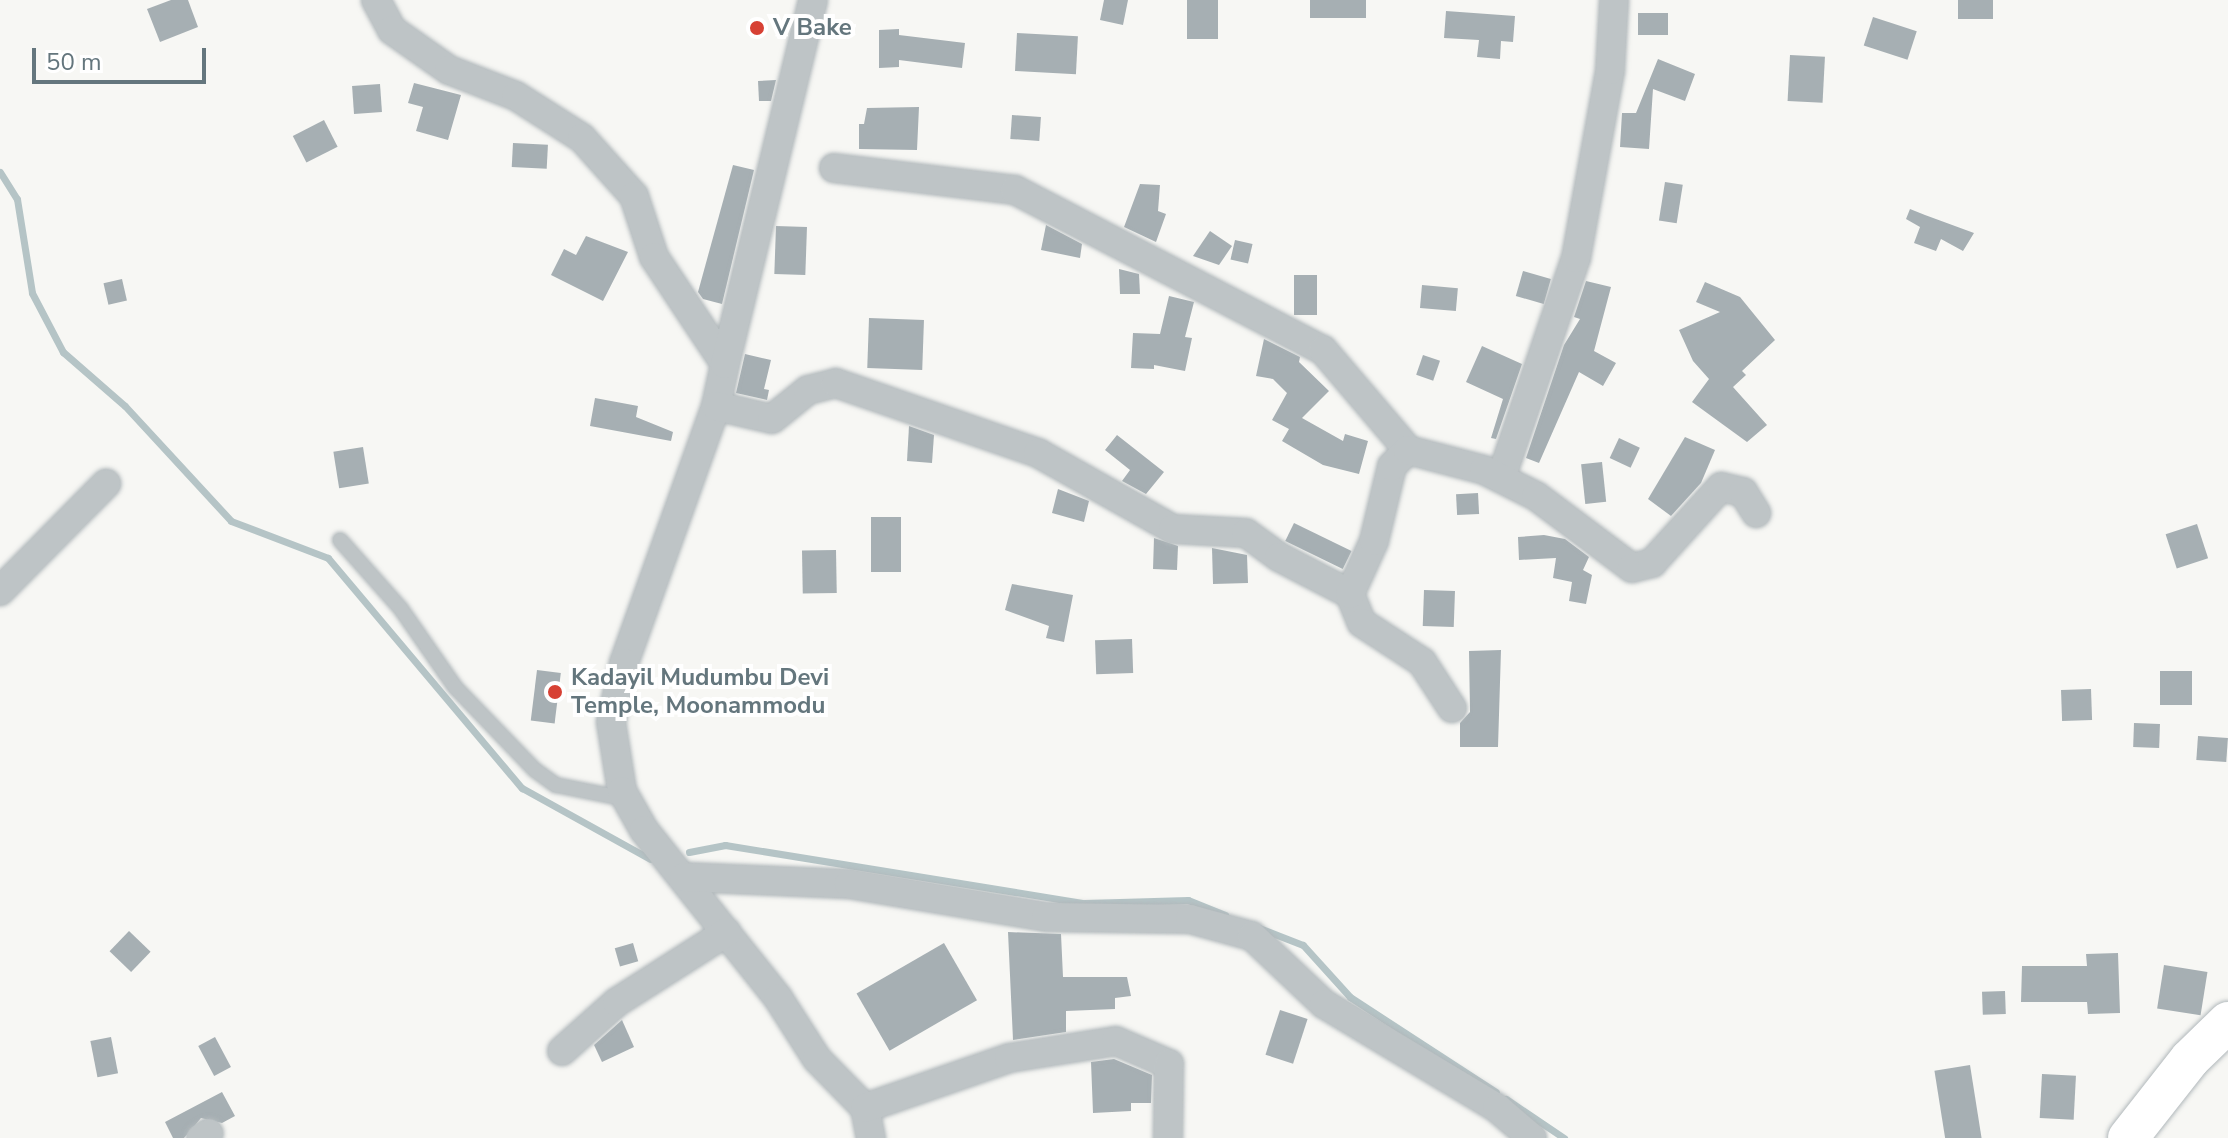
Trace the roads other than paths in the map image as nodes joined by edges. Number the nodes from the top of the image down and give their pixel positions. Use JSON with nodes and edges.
{"nodes":[{"id":1,"x":376,"y":0,"type":"edge"},
{"id":2,"x":813,"y":0,"type":"edge"},
{"id":3,"x":1614,"y":0,"type":"edge"},
{"id":4,"x":834,"y":168,"type":"dead end"},
{"id":5,"x":725,"y":364,"type":"junction"},
{"id":6,"x":716,"y":406,"type":"junction"},
{"id":7,"x":1408,"y":450,"type":"junction"},
{"id":8,"x":1501,"y":478,"type":"junction"},
{"id":9,"x":106,"y":484,"type":"dead end"},
{"id":10,"x":1756,"y":513,"type":"dead end"},
{"id":11,"x":340,"y":540,"type":"dead end"},
{"id":12,"x":0,"y":591,"type":"edge"},
{"id":13,"x":1350,"y":594,"type":"junction"},
{"id":14,"x":1452,"y":708,"type":"dead end"},
{"id":15,"x":627,"y":799,"type":"junction"},
{"id":16,"x":684,"y":877,"type":"junction"},
{"id":17,"x":727,"y":932,"type":"junction"},
{"id":18,"x":2228,"y":1022,"type":"edge"},
{"id":19,"x":562,"y":1051,"type":"dead end"},
{"id":20,"x":865,"y":1108,"type":"junction"},
{"id":21,"x":871,"y":1138,"type":"edge"},
{"id":22,"x":1168,"y":1138,"type":"edge"},
{"id":23,"x":1532,"y":1138,"type":"edge"},
{"id":24,"x":2128,"y":1138,"type":"edge"}],
"edges":[{"from":1,"to":5,"type":"street"},
{"from":2,"to":5,"type":"street"},
{"from":3,"to":8,"type":"street"},
{"from":4,"to":7,"type":"street"},
{"from":5,"to":6,"type":"street"},
{"from":6,"to":13,"type":"street"},
{"from":6,"to":15,"type":"street"},
{"from":7,"to":8,"type":"street"},
{"from":7,"to":13,"type":"street"},
{"from":8,"to":10,"type":"street"},
{"from":9,"to":12,"type":"street"},
{"from":11,"to":15,"type":"lane"},
{"from":13,"to":14,"type":"street"},
{"from":15,"to":16,"type":"street"},
{"from":16,"to":17,"type":"street"},
{"from":16,"to":23,"type":"street"},
{"from":17,"to":19,"type":"street"},
{"from":17,"to":20,"type":"street"},
{"from":18,"to":24,"type":"main road"},
{"from":20,"to":21,"type":"street"},
{"from":20,"to":22,"type":"street"}]}
